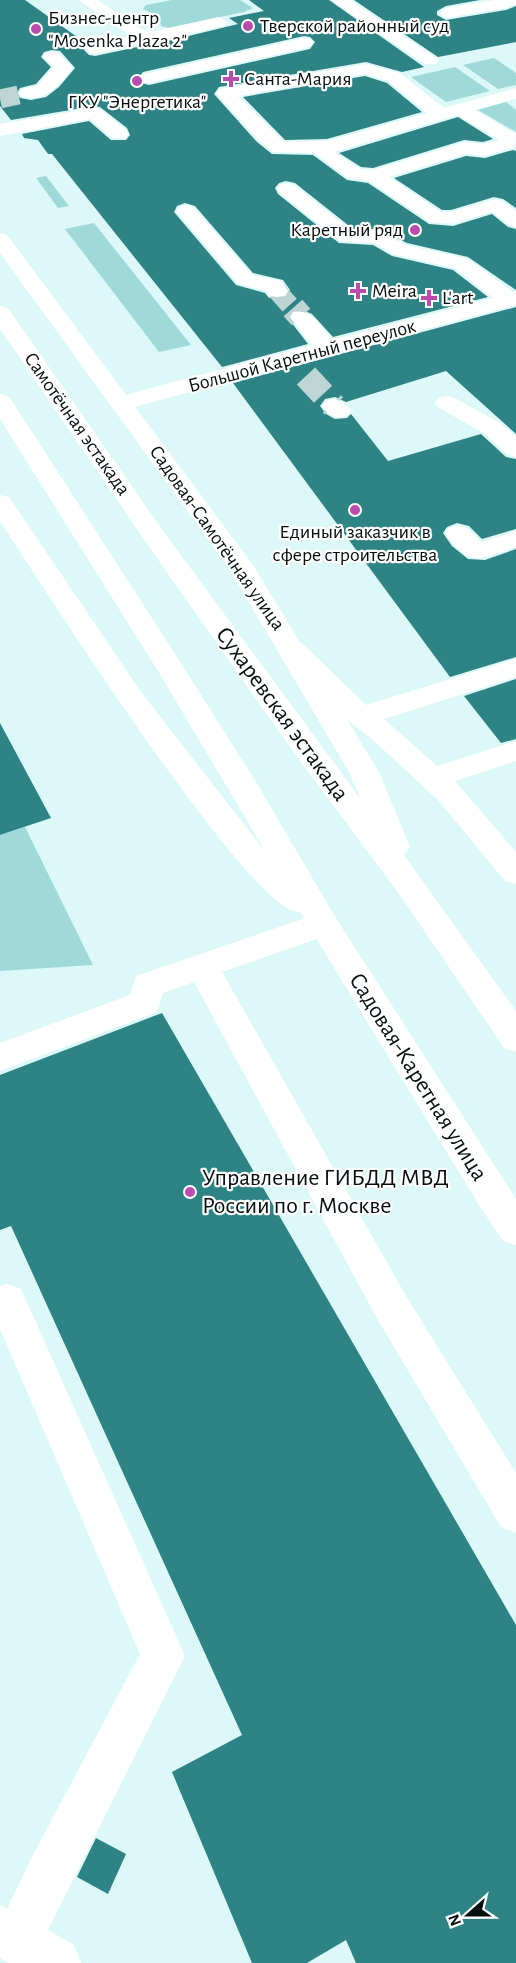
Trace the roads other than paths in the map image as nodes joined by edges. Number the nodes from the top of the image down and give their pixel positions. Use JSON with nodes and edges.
{"nodes":[{"id":1,"x":87,"y":0,"type":"edge"},
{"id":2,"x":339,"y":0,"type":"edge"},
{"id":3,"x":511,"y":0,"type":"edge"},
{"id":4,"x":446,"y":13,"type":"dead end"},
{"id":5,"x":219,"y":22,"type":"dead end"},
{"id":6,"x":151,"y":37,"type":"junction"},
{"id":7,"x":304,"y":43,"type":"dead end"},
{"id":8,"x":95,"y":50,"type":"dead end"},
{"id":9,"x":52,"y":57,"type":"dead end"},
{"id":10,"x":430,"y":60,"type":"dead end"},
{"id":11,"x":191,"y":69,"type":"junction"},
{"id":12,"x":149,"y":78,"type":"dead end"},
{"id":13,"x":28,"y":93,"type":"tunnel mouth"},
{"id":14,"x":516,"y":93,"type":"edge"},
{"id":15,"x":459,"y":108,"type":"junction"},
{"id":16,"x":440,"y":114,"type":"junction"},
{"id":17,"x":0,"y":130,"type":"edge"},
{"id":18,"x":119,"y":134,"type":"dead end"},
{"id":19,"x":328,"y":147,"type":"junction"},
{"id":20,"x":374,"y":176,"type":"junction"},
{"id":21,"x":287,"y":189,"type":"dead end"},
{"id":22,"x":186,"y":211,"type":"dead end"},
{"id":23,"x":516,"y":221,"type":"edge"},
{"id":24,"x":0,"y":239,"type":"edge"},
{"id":25,"x":278,"y":291,"type":"tunnel mouth"},
{"id":26,"x":514,"y":299,"type":"edge"},
{"id":27,"x":0,"y":313,"type":"edge"},
{"id":28,"x":301,"y":317,"type":"tunnel mouth"},
{"id":29,"x":327,"y":349,"type":"junction"},
{"id":30,"x":291,"y":359,"type":"junction"},
{"id":31,"x":306,"y":376,"type":"tunnel mouth"},
{"id":32,"x":0,"y":401,"type":"edge"},
{"id":33,"x":122,"y":403,"type":"junction"},
{"id":34,"x":447,"y":404,"type":"dead end"},
{"id":35,"x":516,"y":450,"type":"edge"},
{"id":36,"x":0,"y":502,"type":"edge"},
{"id":37,"x":458,"y":533,"type":"dead end"},
{"id":38,"x":154,"y":536,"type":"joint"},
{"id":39,"x":516,"y":539,"type":"edge"},
{"id":40,"x":292,"y":649,"type":"junction"},
{"id":41,"x":516,"y":668,"type":"edge"},
{"id":42,"x":361,"y":716,"type":"junction"},
{"id":43,"x":516,"y":751,"type":"edge"},
{"id":44,"x":432,"y":778,"type":"junction"},
{"id":45,"x":512,"y":862,"type":"edge"},
{"id":46,"x":413,"y":890,"type":"junction"},
{"id":47,"x":323,"y":924,"type":"junction"},
{"id":48,"x":202,"y":966,"type":"junction"},
{"id":49,"x":516,"y":1038,"type":"edge"},
{"id":50,"x":0,"y":1057,"type":"edge"},
{"id":51,"x":516,"y":1229,"type":"edge"},
{"id":52,"x":0,"y":1304,"type":"edge"},
{"id":53,"x":516,"y":1512,"type":"edge"},
{"id":54,"x":25,"y":1944,"type":"edge"}],
"edges":[{"from":1,"to":6,"type":"main road"},
{"from":2,"to":10,"type":"main road"},
{"from":3,"to":4,"type":"main road"},
{"from":5,"to":6,"type":"main road"},
{"from":6,"to":8,"type":"main road"},
{"from":6,"to":11,"type":"main road"},
{"from":7,"to":11,"type":"main road"},
{"from":9,"to":13,"type":"main road"},
{"from":11,"to":12,"type":"main road"},
{"from":14,"to":15,"type":"main road"},
{"from":15,"to":16,"type":"main road"},
{"from":15,"to":20,"type":"main road"},
{"from":16,"to":19,"type":"main road"},
{"from":16,"to":19,"type":"main road"},
{"from":17,"to":18,"type":"main road"},
{"from":19,"to":20,"type":"main road"},
{"from":20,"to":23,"type":"main road"},
{"from":21,"to":26,"type":"main road"},
{"from":22,"to":25,"type":"main road"},
{"from":24,"to":33,"type":"main road","name":"Садовая-Самотёчная улица"},
{"from":26,"to":29,"type":"main road","name":"Большой Каретный переулок"},
{"from":27,"to":38,"type":"main road","name":"Самотёчная эстакада"},
{"from":28,"to":29,"type":"main road"},
{"from":29,"to":30,"type":"main road","name":"Большой Каретный переулок"},
{"from":30,"to":31,"type":"main road"},
{"from":30,"to":33,"type":"main road","name":"Большой Каретный переулок"},
{"from":32,"to":47,"type":"main road"},
{"from":33,"to":40,"type":"main road","name":"Садовая-Самотёчная улица"},
{"from":34,"to":35,"type":"main road"},
{"from":36,"to":47,"type":"main road"},
{"from":37,"to":39,"type":"main road"},
{"from":38,"to":46,"type":"main road","name":"Сухаревская эстакада"},
{"from":40,"to":42,"type":"main road"},
{"from":40,"to":46,"type":"main road","name":"Садовая-Самотёчная улица"},
{"from":41,"to":42,"type":"main road"},
{"from":42,"to":44,"type":"main road"},
{"from":43,"to":44,"type":"main road"},
{"from":44,"to":45,"type":"main road"},
{"from":46,"to":49,"type":"main road"},
{"from":47,"to":48,"type":"main road"},
{"from":47,"to":51,"type":"main road","name":"Садовая-Каретная улица"},
{"from":48,"to":50,"type":"main road"},
{"from":48,"to":53,"type":"main road"},
{"from":52,"to":54,"type":"main road"}]}
